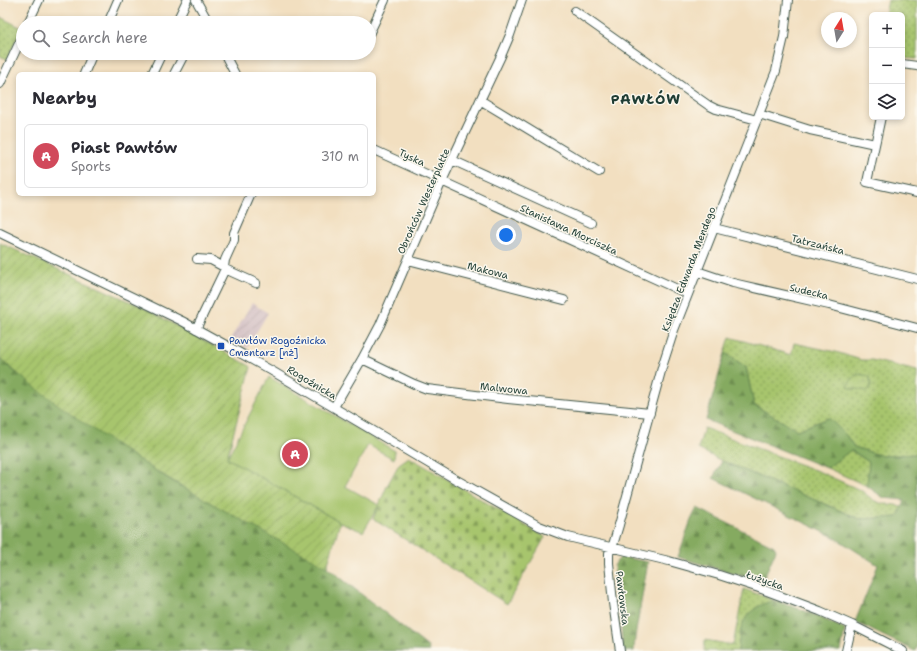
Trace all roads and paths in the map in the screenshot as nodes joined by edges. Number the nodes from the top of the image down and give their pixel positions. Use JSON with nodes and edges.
{"nodes":[{"id":1,"x":39,"y":0,"type":"edge"},
{"id":2,"x":118,"y":0,"type":"edge"},
{"id":3,"x":187,"y":0,"type":"edge"},
{"id":4,"x":196,"y":0,"type":"edge"},
{"id":5,"x":384,"y":0,"type":"edge"},
{"id":6,"x":522,"y":0,"type":"edge"},
{"id":7,"x":788,"y":0,"type":"edge"},
{"id":8,"x":575,"y":11,"type":"dead end"},
{"id":9,"x":31,"y":16,"type":"edge"},
{"id":10,"x":111,"y":16,"type":"edge"},
{"id":11,"x":179,"y":16,"type":"edge"},
{"id":12,"x":203,"y":16,"type":"edge"},
{"id":13,"x":376,"y":18,"type":"edge"},
{"id":14,"x":16,"y":50,"type":"edge"},
{"id":15,"x":91,"y":60,"type":"edge"},
{"id":16,"x":159,"y":60,"type":"edge"},
{"id":17,"x":181,"y":60,"type":"edge"},
{"id":18,"x":228,"y":60,"type":"edge"},
{"id":19,"x":905,"y":64,"type":"edge"},
{"id":20,"x":917,"y":66,"type":"edge"},
{"id":21,"x":85,"y":72,"type":"edge"},
{"id":22,"x":153,"y":72,"type":"edge"},
{"id":23,"x":175,"y":72,"type":"edge"},
{"id":24,"x":235,"y":72,"type":"edge"},
{"id":25,"x":0,"y":84,"type":"edge"},
{"id":26,"x":480,"y":100,"type":"junction"},
{"id":27,"x":758,"y":117,"type":"junction"},
{"id":28,"x":880,"y":120,"type":"edge"},
{"id":29,"x":875,"y":144,"type":"junction"},
{"id":30,"x":376,"y":151,"type":"edge"},
{"id":31,"x":452,"y":160,"type":"junction"},
{"id":32,"x":599,"y":172,"type":"dead end"},
{"id":33,"x":442,"y":181,"type":"junction"},
{"id":34,"x":917,"y":193,"type":"edge"},
{"id":35,"x":251,"y":196,"type":"edge"},
{"id":36,"x":591,"y":223,"type":"dead end"},
{"id":37,"x":714,"y":228,"type":"junction"},
{"id":38,"x":0,"y":233,"type":"edge"},
{"id":39,"x":197,"y":259,"type":"dead end"},
{"id":40,"x":408,"y":260,"type":"junction"},
{"id":41,"x":224,"y":268,"type":"junction"},
{"id":42,"x":697,"y":271,"type":"junction"},
{"id":43,"x":917,"y":279,"type":"edge"},
{"id":44,"x":256,"y":284,"type":"dead end"},
{"id":45,"x":688,"y":294,"type":"junction"},
{"id":46,"x":564,"y":300,"type":"dead end"},
{"id":47,"x":917,"y":328,"type":"edge"},
{"id":48,"x":196,"y":329,"type":"junction"},
{"id":49,"x":362,"y":359,"type":"junction"},
{"id":50,"x":334,"y":407,"type":"junction"},
{"id":51,"x":650,"y":413,"type":"junction"},
{"id":52,"x":612,"y":548,"type":"junction"},
{"id":53,"x":852,"y":625,"type":"junction"},
{"id":54,"x":620,"y":651,"type":"edge"},
{"id":55,"x":846,"y":651,"type":"edge"},
{"id":56,"x":903,"y":651,"type":"edge"}],
"edges":[{"from":1,"to":9,"type":"street"},
{"from":2,"to":10,"type":"street"},
{"from":3,"to":11,"type":"street"},
{"from":4,"to":12,"type":"street"},
{"from":5,"to":13,"type":"street"},
{"from":6,"to":26,"type":"street","name":"Obrońców Westerplatte"},
{"from":7,"to":27,"type":"street","name":"Księdza Edwarda Mendego"},
{"from":8,"to":27,"type":"street"},
{"from":14,"to":25,"type":"street"},
{"from":15,"to":21,"type":"street"},
{"from":16,"to":22,"type":"street"},
{"from":17,"to":23,"type":"street"},
{"from":18,"to":24,"type":"street"},
{"from":19,"to":20,"type":"street"},
{"from":26,"to":31,"type":"street","name":"Obrońców Westerplatte"},
{"from":26,"to":32,"type":"street"},
{"from":27,"to":29,"type":"street"},
{"from":27,"to":37,"type":"street","name":"Księdza Edwarda Mendego"},
{"from":28,"to":29,"type":"street"},
{"from":29,"to":34,"type":"street"},
{"from":30,"to":33,"type":"street","name":"Tyska"},
{"from":31,"to":33,"type":"street","name":"Obrońców Westerplatte"},
{"from":31,"to":36,"type":"street"},
{"from":33,"to":40,"type":"street","name":"Obrońców Westerplatte"},
{"from":33,"to":45,"type":"street","name":"Stanisława Morciszka"},
{"from":35,"to":41,"type":"street"},
{"from":37,"to":42,"type":"street","name":"Księdza Edwarda Mendego"},
{"from":37,"to":43,"type":"street","name":"Tatrzańska"},
{"from":38,"to":48,"type":"street","name":"Rogoźnicka"},
{"from":39,"to":41,"type":"street"},
{"from":40,"to":46,"type":"street","name":"Makowa"},
{"from":40,"to":49,"type":"street","name":"Obrońców Westerplatte"},
{"from":41,"to":44,"type":"street"},
{"from":41,"to":48,"type":"street"},
{"from":42,"to":45,"type":"street","name":"Księdza Edwarda Mendego"},
{"from":42,"to":47,"type":"street","name":"Sudecka"},
{"from":45,"to":51,"type":"street","name":"Księdza Edwarda Mendego"},
{"from":48,"to":50,"type":"street","name":"Rogoźnicka"},
{"from":49,"to":50,"type":"street","name":"Obrońców Westerplatte"},
{"from":49,"to":51,"type":"street","name":"Malwowa"},
{"from":50,"to":52,"type":"street","name":"Rogoźnicka"},
{"from":51,"to":52,"type":"street","name":"Księdza Edwarda Mendego"},
{"from":52,"to":53,"type":"street","name":"Łużycka"},
{"from":52,"to":54,"type":"street","name":"Pawłowska"},
{"from":53,"to":55,"type":"street"},
{"from":53,"to":56,"type":"street","name":"Łużycka"}]}
